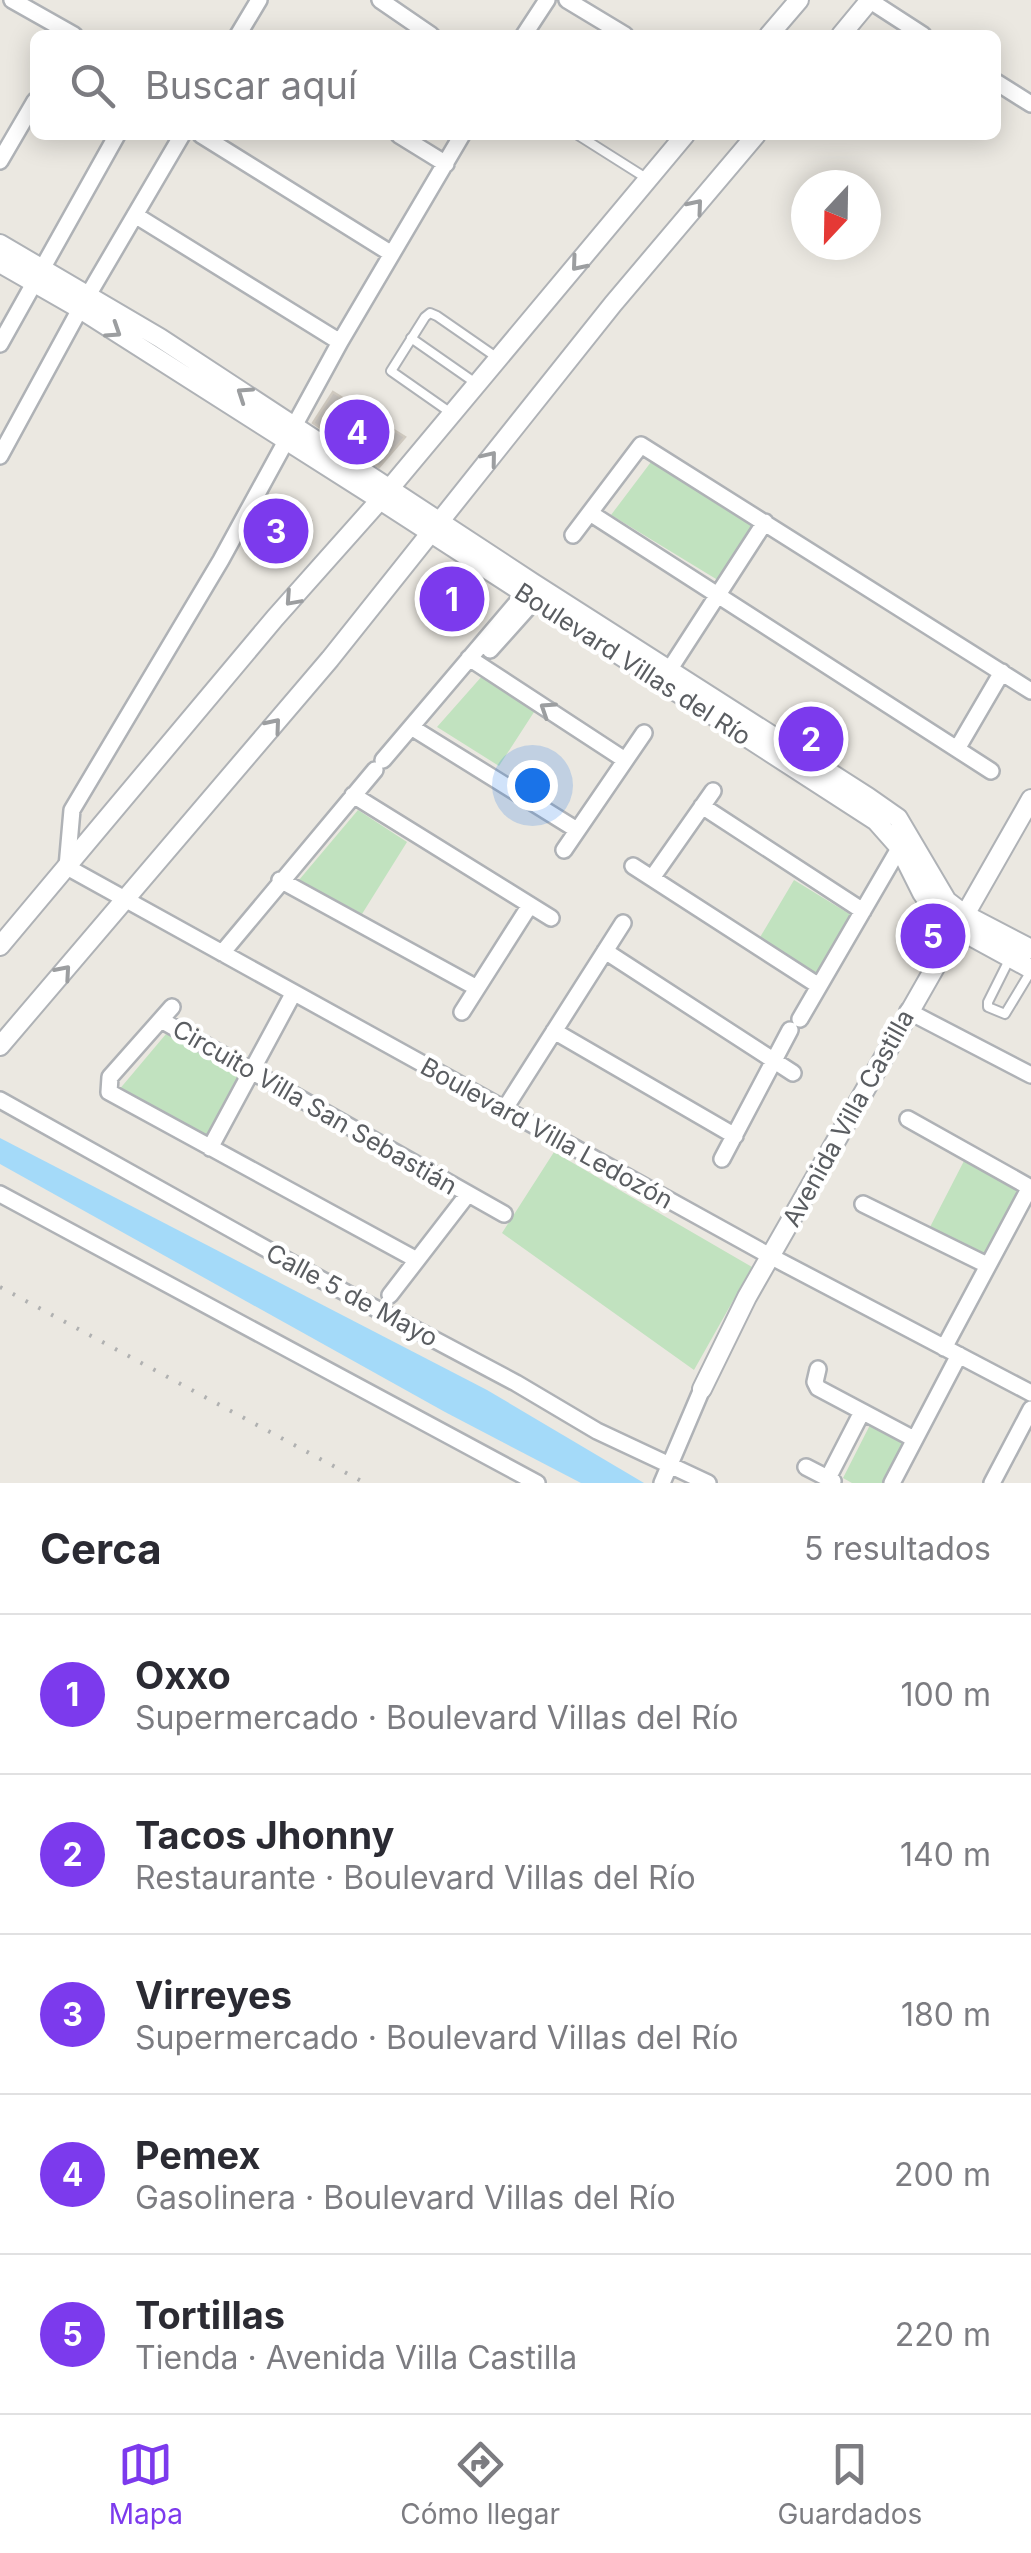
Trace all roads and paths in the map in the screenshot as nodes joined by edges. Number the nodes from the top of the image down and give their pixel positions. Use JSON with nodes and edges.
{"nodes":[{"id":1,"x":12,"y":0,"type":"edge"},
{"id":2,"x":259,"y":0,"type":"edge"},
{"id":3,"x":380,"y":0,"type":"edge"},
{"id":4,"x":547,"y":0,"type":"edge"},
{"id":5,"x":567,"y":0,"type":"edge"},
{"id":6,"x":799,"y":0,"type":"edge"},
{"id":7,"x":870,"y":0,"type":"edge"},
{"id":8,"x":64,"y":30,"type":"edge"},
{"id":9,"x":242,"y":30,"type":"edge"},
{"id":10,"x":424,"y":30,"type":"edge"},
{"id":11,"x":527,"y":30,"type":"edge"},
{"id":12,"x":617,"y":30,"type":"edge"},
{"id":13,"x":773,"y":30,"type":"edge"},
{"id":14,"x":844,"y":30,"type":"edge"},
{"id":15,"x":915,"y":30,"type":"edge"},
{"id":16,"x":1001,"y":85,"type":"edge"},
{"id":17,"x":1031,"y":104,"type":"edge"},
{"id":18,"x":30,"y":109,"type":"edge"},
{"id":19,"x":113,"y":140,"type":"edge"},
{"id":20,"x":179,"y":140,"type":"edge"},
{"id":21,"x":209,"y":140,"type":"edge"},
{"id":22,"x":407,"y":140,"type":"edge"},
{"id":23,"x":459,"y":140,"type":"edge"},
{"id":24,"x":586,"y":140,"type":"edge"},
{"id":25,"x":681,"y":140,"type":"edge"},
{"id":26,"x":752,"y":140,"type":"edge"},
{"id":27,"x":0,"y":161,"type":"edge"},
{"id":28,"x":446,"y":164,"type":"junction"},
{"id":29,"x":648,"y":180,"type":"junction"},
{"id":30,"x":135,"y":215,"type":"junction"},
{"id":31,"x":0,"y":244,"type":"edge"},
{"id":32,"x":392,"y":254,"type":"junction"},
{"id":33,"x":0,"y":262,"type":"edge"},
{"id":34,"x":38,"y":275,"type":"junction"},
{"id":35,"x":84,"y":302,"type":"junction"},
{"id":36,"x":411,"y":338,"type":"junction"},
{"id":37,"x":340,"y":342,"type":"junction"},
{"id":38,"x":0,"y":344,"type":"edge"},
{"id":39,"x":499,"y":358,"type":"junction"},
{"id":40,"x":477,"y":384,"type":"junction"},
{"id":41,"x":452,"y":414,"type":"junction"},
{"id":42,"x":289,"y":434,"type":"junction"},
{"id":43,"x":0,"y":456,"type":"edge"},
{"id":44,"x":385,"y":494,"type":"junction"},
{"id":45,"x":590,"y":512,"type":"junction"},
{"id":46,"x":765,"y":522,"type":"junction"},
{"id":47,"x":434,"y":528,"type":"junction"},
{"id":48,"x":572,"y":536,"type":"dead end"},
{"id":49,"x":534,"y":592,"type":"junction"},
{"id":50,"x":718,"y":594,"type":"junction"},
{"id":51,"x":473,"y":661,"type":"junction"},
{"id":52,"x":1002,"y":672,"type":"junction"},
{"id":53,"x":666,"y":676,"type":"junction"},
{"id":54,"x":1031,"y":691,"type":"edge"},
{"id":55,"x":411,"y":727,"type":"junction"},
{"id":56,"x":644,"y":732,"type":"dead end"},
{"id":57,"x":957,"y":750,"type":"junction"},
{"id":58,"x":626,"y":760,"type":"junction"},
{"id":59,"x":991,"y":771,"type":"dead end"},
{"id":60,"x":713,"y":790,"type":"dead end"},
{"id":61,"x":352,"y":796,"type":"junction"},
{"id":62,"x":1031,"y":799,"type":"edge"},
{"id":63,"x":702,"y":806,"type":"junction"},
{"id":64,"x":577,"y":830,"type":"junction"},
{"id":65,"x":904,"y":840,"type":"junction"},
{"id":66,"x":564,"y":850,"type":"dead end"},
{"id":67,"x":67,"y":866,"type":"junction"},
{"id":68,"x":633,"y":866,"type":"dead end"},
{"id":69,"x":652,"y":878,"type":"junction"},
{"id":70,"x":280,"y":880,"type":"junction"},
{"id":71,"x":125,"y":900,"type":"junction"},
{"id":72,"x":530,"y":906,"type":"junction"},
{"id":73,"x":863,"y":910,"type":"junction"},
{"id":74,"x":551,"y":918,"type":"dead end"},
{"id":75,"x":960,"y":921,"type":"junction"},
{"id":76,"x":623,"y":923,"type":"dead end"},
{"id":77,"x":0,"y":946,"type":"edge"},
{"id":78,"x":1031,"y":949,"type":"edge"},
{"id":79,"x":606,"y":951,"type":"junction"},
{"id":80,"x":222,"y":952,"type":"junction"},
{"id":81,"x":1010,"y":958,"type":"junction"},
{"id":82,"x":1031,"y":970,"type":"edge"},
{"id":83,"x":819,"y":986,"type":"junction"},
{"id":84,"x":477,"y":988,"type":"junction"},
{"id":85,"x":294,"y":994,"type":"junction"},
{"id":86,"x":462,"y":1012,"type":"dead end"},
{"id":87,"x":908,"y":1012,"type":"junction"},
{"id":88,"x":554,"y":1031,"type":"junction"},
{"id":89,"x":0,"y":1046,"type":"edge"},
{"id":90,"x":774,"y":1061,"type":"junction"},
{"id":91,"x":252,"y":1072,"type":"junction"},
{"id":92,"x":792,"y":1073,"type":"dead end"},
{"id":93,"x":1031,"y":1076,"type":"edge"},
{"id":94,"x":0,"y":1100,"type":"edge"},
{"id":95,"x":504,"y":1110,"type":"junction"},
{"id":96,"x":908,"y":1119,"type":"dead end"},
{"id":97,"x":735,"y":1136,"type":"junction"},
{"id":98,"x":210,"y":1148,"type":"junction"},
{"id":99,"x":722,"y":1159,"type":"dead end"},
{"id":100,"x":1030,"y":1187,"type":"edge"},
{"id":101,"x":0,"y":1194,"type":"edge"},
{"id":102,"x":468,"y":1194,"type":"junction"},
{"id":103,"x":862,"y":1204,"type":"dead end"},
{"id":104,"x":504,"y":1214,"type":"dead end"},
{"id":105,"x":770,"y":1256,"type":"junction"},
{"id":106,"x":417,"y":1260,"type":"junction"},
{"id":107,"x":987,"y":1265,"type":"junction"},
{"id":108,"x":390,"y":1295,"type":"dead end"},
{"id":109,"x":951,"y":1352,"type":"junction"},
{"id":110,"x":818,"y":1370,"type":"dead end"},
{"id":111,"x":702,"y":1389,"type":"joint"},
{"id":112,"x":1031,"y":1393,"type":"edge"},
{"id":113,"x":1031,"y":1409,"type":"edge"},
{"id":114,"x":862,"y":1412,"type":"junction"},
{"id":115,"x":914,"y":1440,"type":"junction"},
{"id":116,"x":669,"y":1466,"type":"junction"},
{"id":117,"x":806,"y":1467,"type":"dead end"},
{"id":118,"x":833,"y":1481,"type":"edge"},
{"id":119,"x":537,"y":1483,"type":"edge"},
{"id":120,"x":662,"y":1483,"type":"edge"},
{"id":121,"x":708,"y":1483,"type":"edge"},
{"id":122,"x":892,"y":1483,"type":"edge"},
{"id":123,"x":992,"y":1483,"type":"edge"}],
"edges":[{"from":1,"to":8,"type":"street"},
{"from":2,"to":9,"type":"street"},
{"from":3,"to":10,"type":"street"},
{"from":4,"to":11,"type":"street"},
{"from":5,"to":12,"type":"street"},
{"from":6,"to":13,"type":"street"},
{"from":7,"to":14,"type":"street"},
{"from":7,"to":15,"type":"street"},
{"from":16,"to":17,"type":"street"},
{"from":18,"to":27,"type":"street"},
{"from":19,"to":34,"type":"street"},
{"from":20,"to":30,"type":"street"},
{"from":21,"to":32,"type":"street"},
{"from":22,"to":28,"type":"street"},
{"from":23,"to":28,"type":"street"},
{"from":24,"to":29,"type":"lane"},
{"from":25,"to":29,"type":"street"},
{"from":47,"to":26,"type":"street","one_way":true},
{"from":28,"to":32,"type":"street"},
{"from":29,"to":39,"type":"street","one_way":true},
{"from":30,"to":35,"type":"street"},
{"from":30,"to":37,"type":"street"},
{"from":31,"to":34,"type":"street","name":"Boulevard Villas del Río"},
{"from":32,"to":37,"type":"street"},
{"from":33,"to":34,"type":"street","name":"Boulevard Villas del Río"},
{"from":34,"to":35,"type":"street","name":"Boulevard Villas del Río"},
{"from":34,"to":38,"type":"street"},
{"from":35,"to":42,"type":"street","name":"Boulevard Villas del Río"},
{"from":35,"to":43,"type":"street"},
{"from":36,"to":39,"type":"lane"},
{"from":36,"to":40,"type":"lane"},
{"from":36,"to":41,"type":"lane"},
{"from":37,"to":42,"type":"street"},
{"from":39,"to":40,"type":"street"},
{"from":40,"to":41,"type":"street"},
{"from":41,"to":44,"type":"street"},
{"from":42,"to":44,"type":"street","name":"Boulevard Villas del Río"},
{"from":42,"to":67,"type":"street"},
{"from":44,"to":47,"type":"street","name":"Boulevard Villas del Río"},
{"from":44,"to":67,"type":"street","one_way":true},
{"from":45,"to":46,"type":"street"},
{"from":45,"to":48,"type":"street"},
{"from":45,"to":50,"type":"street"},
{"from":46,"to":50,"type":"street"},
{"from":46,"to":52,"type":"street"},
{"from":47,"to":49,"type":"street","name":"Boulevard Villas del Río"},
{"from":71,"to":47,"type":"street","one_way":true},
{"from":49,"to":51,"type":"street"},
{"from":49,"to":53,"type":"street","name":"Boulevard Villas del Río"},
{"from":50,"to":53,"type":"street"},
{"from":50,"to":57,"type":"street"},
{"from":51,"to":55,"type":"street"},
{"from":58,"to":51,"type":"street","one_way":true},
{"from":52,"to":54,"type":"street"},
{"from":52,"to":57,"type":"street"},
{"from":53,"to":65,"type":"street","name":"Boulevard Villas del Río"},
{"from":55,"to":61,"type":"street"},
{"from":55,"to":64,"type":"street"},
{"from":56,"to":58,"type":"street"},
{"from":57,"to":59,"type":"street"},
{"from":58,"to":64,"type":"street"},
{"from":60,"to":63,"type":"street"},
{"from":61,"to":70,"type":"street"},
{"from":61,"to":72,"type":"street"},
{"from":62,"to":75,"type":"street","name":"Avenida Villa Castilla"},
{"from":63,"to":69,"type":"street"},
{"from":63,"to":73,"type":"street"},
{"from":64,"to":66,"type":"street"},
{"from":65,"to":73,"type":"street"},
{"from":65,"to":75,"type":"street","name":"Boulevard Villas del Río"},
{"from":67,"to":71,"type":"street","name":"Boulevard Villa Ledozón"},
{"from":67,"to":77,"type":"street"},
{"from":68,"to":69,"type":"street"},
{"from":69,"to":83,"type":"street"},
{"from":70,"to":80,"type":"street"},
{"from":70,"to":84,"type":"street"},
{"from":71,"to":80,"type":"street","name":"Boulevard Villa Ledozón"},
{"from":89,"to":71,"type":"street","one_way":true},
{"from":72,"to":74,"type":"street"},
{"from":72,"to":84,"type":"street"},
{"from":73,"to":83,"type":"street"},
{"from":75,"to":78,"type":"street","name":"Boulevard Villas del Río"},
{"from":75,"to":81,"type":"street","name":"Boulevard Villas del Río"},
{"from":75,"to":87,"type":"street","name":"Avenida Villa Castilla"},
{"from":76,"to":79,"type":"street"},
{"from":79,"to":88,"type":"street"},
{"from":79,"to":90,"type":"street"},
{"from":80,"to":85,"type":"street","name":"Boulevard Villa Ledozón"},
{"from":81,"to":82,"type":"street","name":"Boulevard Villas del Río"},
{"from":81,"to":82,"type":"lane"},
{"from":83,"to":90,"type":"street"},
{"from":84,"to":86,"type":"street"},
{"from":85,"to":91,"type":"street"},
{"from":85,"to":95,"type":"street","name":"Boulevard Villa Ledozón"},
{"from":87,"to":93,"type":"street"},
{"from":87,"to":105,"type":"street","name":"Avenida Villa Castilla"},
{"from":88,"to":95,"type":"street"},
{"from":88,"to":97,"type":"street"},
{"from":90,"to":92,"type":"street"},
{"from":90,"to":97,"type":"street"},
{"from":91,"to":98,"type":"street"},
{"from":91,"to":98,"type":"street","name":"Circuito Villa San Sebastián"},
{"from":91,"to":102,"type":"street","name":"Circuito Villa San Sebastián"},
{"from":94,"to":116,"type":"street","name":"Calle 5 de Mayo"},
{"from":95,"to":105,"type":"street","name":"Boulevard Villa Ledozón"},
{"from":96,"to":100,"type":"street"},
{"from":97,"to":99,"type":"street"},
{"from":98,"to":106,"type":"street"},
{"from":100,"to":107,"type":"street"},
{"from":101,"to":119,"type":"street"},
{"from":102,"to":104,"type":"street","name":"Circuito Villa San Sebastián"},
{"from":102,"to":106,"type":"street","name":"Circuito Villa San Sebastián"},
{"from":103,"to":107,"type":"street"},
{"from":105,"to":109,"type":"street","name":"Boulevard Villa Ledozón"},
{"from":105,"to":111,"type":"street","name":"Avenida Villa Castilla"},
{"from":106,"to":108,"type":"street","name":"Circuito Villa San Sebastián"},
{"from":107,"to":109,"type":"street"},
{"from":109,"to":112,"type":"street","name":"Boulevard Villa Ledozón"},
{"from":109,"to":115,"type":"street"},
{"from":110,"to":114,"type":"street"},
{"from":111,"to":116,"type":"street"},
{"from":113,"to":123,"type":"street"},
{"from":114,"to":115,"type":"street"},
{"from":114,"to":118,"type":"street"},
{"from":115,"to":122,"type":"street"},
{"from":116,"to":120,"type":"street"},
{"from":116,"to":121,"type":"street","name":"Calle 5 de Mayo"},
{"from":117,"to":118,"type":"street"}]}
